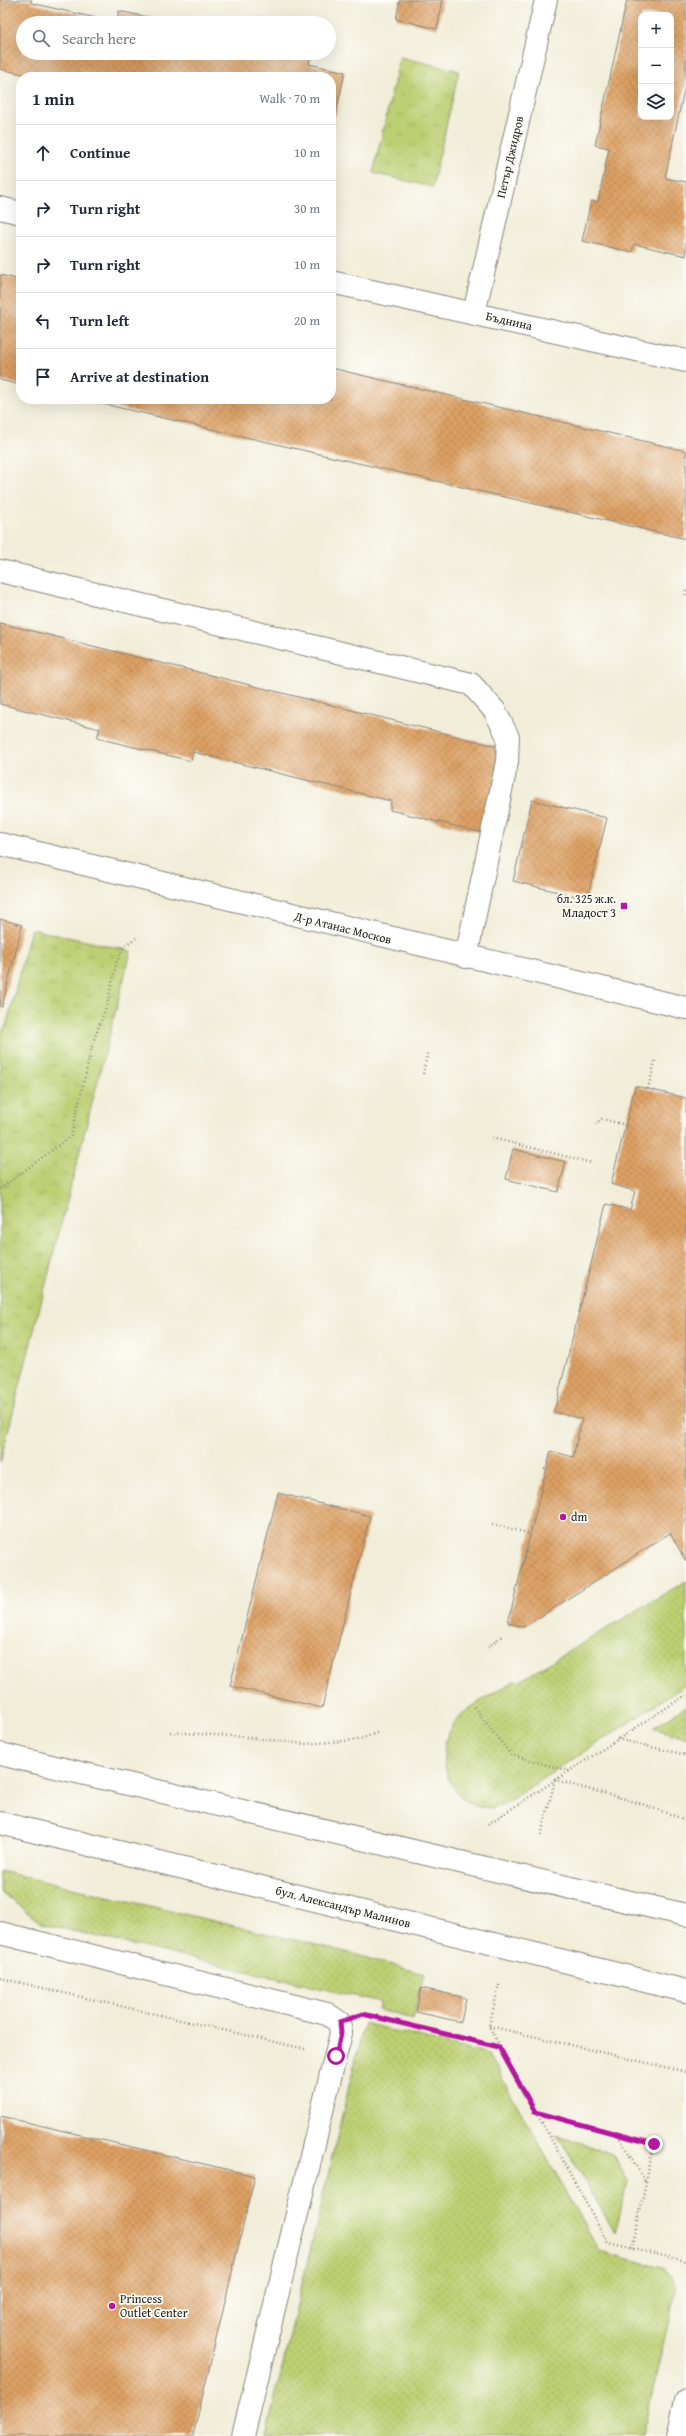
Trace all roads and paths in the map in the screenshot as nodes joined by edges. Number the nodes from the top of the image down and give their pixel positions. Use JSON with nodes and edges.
{"nodes":[{"id":1,"x":546,"y":0,"type":"edge"},
{"id":2,"x":0,"y":208,"type":"edge"},
{"id":3,"x":16,"y":212,"type":"edge"},
{"id":4,"x":336,"y":283,"type":"edge"},
{"id":5,"x":474,"y":313,"type":"junction"},
{"id":6,"x":686,"y":361,"type":"edge"},
{"id":7,"x":0,"y":571,"type":"edge"},
{"id":8,"x":686,"y":590,"type":"edge"},
{"id":9,"x":686,"y":596,"type":"edge"},
{"id":10,"x":0,"y":844,"type":"edge"},
{"id":11,"x":136,"y":938,"type":"dead end"},
{"id":12,"x":466,"y":957,"type":"junction"},
{"id":13,"x":686,"y":1008,"type":"edge"},
{"id":14,"x":428,"y":1051,"type":"dead end"},
{"id":15,"x":655,"y":1061,"type":"dead end"},
{"id":16,"x":423,"y":1074,"type":"dead end"},
{"id":17,"x":648,"y":1089,"type":"dead end"},
{"id":18,"x":595,"y":1124,"type":"dead end"},
{"id":19,"x":626,"y":1125,"type":"dead end"},
{"id":20,"x":492,"y":1138,"type":"dead end"},
{"id":21,"x":592,"y":1163,"type":"dead end"},
{"id":22,"x":0,"y":1190,"type":"edge"},
{"id":23,"x":492,"y":1524,"type":"dead end"},
{"id":24,"x":528,"y":1533,"type":"dead end"},
{"id":25,"x":502,"y":1636,"type":"dead end"},
{"id":26,"x":488,"y":1646,"type":"dead end"},
{"id":27,"x":686,"y":1695,"type":"edge"},
{"id":28,"x":474,"y":1707,"type":"dead end"},
{"id":29,"x":170,"y":1732,"type":"dead end"},
{"id":30,"x":377,"y":1733,"type":"dead end"},
{"id":31,"x":617,"y":1739,"type":"junction"},
{"id":32,"x":0,"y":1754,"type":"edge"},
{"id":33,"x":686,"y":1755,"type":"edge"},
{"id":34,"x":570,"y":1771,"type":"junction"},
{"id":35,"x":555,"y":1780,"type":"junction"},
{"id":36,"x":686,"y":1820,"type":"edge"},
{"id":37,"x":0,"y":1823,"type":"edge"},
{"id":38,"x":488,"y":1824,"type":"dead end"},
{"id":39,"x":541,"y":1835,"type":"dead end"},
{"id":40,"x":686,"y":1915,"type":"edge"},
{"id":41,"x":0,"y":1918,"type":"edge"},
{"id":42,"x":0,"y":1933,"type":"edge"},
{"id":43,"x":22,"y":1938,"type":"junction"},
{"id":44,"x":0,"y":1978,"type":"edge"},
{"id":45,"x":499,"y":1985,"type":"dead end"},
{"id":46,"x":686,"y":1991,"type":"edge"},
{"id":47,"x":340,"y":2022,"type":"junction"},
{"id":48,"x":489,"y":2026,"type":"junction"},
{"id":49,"x":499,"y":2047,"type":"junction"},
{"id":50,"x":336,"y":2056,"type":"junction"},
{"id":51,"x":686,"y":2072,"type":"edge"},
{"id":52,"x":535,"y":2112,"type":"junction"},
{"id":53,"x":618,"y":2135,"type":"junction"},
{"id":54,"x":646,"y":2183,"type":"junction"},
{"id":55,"x":632,"y":2249,"type":"junction"},
{"id":56,"x":686,"y":2260,"type":"edge"},
{"id":57,"x":686,"y":2401,"type":"edge"},
{"id":58,"x":243,"y":2436,"type":"edge"},
{"id":59,"x":678,"y":2436,"type":"edge"}],
"edges":[{"from":1,"to":5,"type":"street","name":"Петър Джидров"},
{"from":2,"to":3,"type":"street"},
{"from":4,"to":5,"type":"street","name":"Бъднина"},
{"from":5,"to":6,"type":"street","name":"Бъднина"},
{"from":7,"to":12,"type":"street"},
{"from":8,"to":9,"type":"path"},
{"from":10,"to":12,"type":"street","name":"Д-р Атанас Москов"},
{"from":11,"to":22,"type":"path"},
{"from":12,"to":13,"type":"street","name":"Д-р Атанас Москов"},
{"from":14,"to":16,"type":"path"},
{"from":15,"to":17,"type":"path"},
{"from":18,"to":19,"type":"path"},
{"from":20,"to":21,"type":"path"},
{"from":23,"to":24,"type":"path"},
{"from":25,"to":26,"type":"path"},
{"from":27,"to":31,"type":"path"},
{"from":28,"to":34,"type":"path"},
{"from":29,"to":30,"type":"path"},
{"from":31,"to":33,"type":"path"},
{"from":31,"to":34,"type":"path"},
{"from":32,"to":40,"type":"street"},
{"from":34,"to":35,"type":"path"},
{"from":35,"to":36,"type":"path"},
{"from":35,"to":38,"type":"path"},
{"from":35,"to":39,"type":"path"},
{"from":37,"to":46,"type":"street","name":"бул. Александър Малинов"},
{"from":41,"to":43,"type":"street"},
{"from":42,"to":43,"type":"street"},
{"from":43,"to":47,"type":"street"},
{"from":44,"to":50,"type":"path"},
{"from":45,"to":48,"type":"path"},
{"from":47,"to":49,"type":"path"},
{"from":47,"to":50,"type":"street"},
{"from":48,"to":49,"type":"path"},
{"from":48,"to":51,"type":"path"},
{"from":49,"to":52,"type":"path"},
{"from":50,"to":58,"type":"street"},
{"from":52,"to":53,"type":"path"},
{"from":52,"to":55,"type":"path"},
{"from":53,"to":54,"type":"path"},
{"from":53,"to":54,"type":"path"},
{"from":54,"to":55,"type":"path"},
{"from":55,"to":56,"type":"path"},
{"from":57,"to":59,"type":"street"}]}
